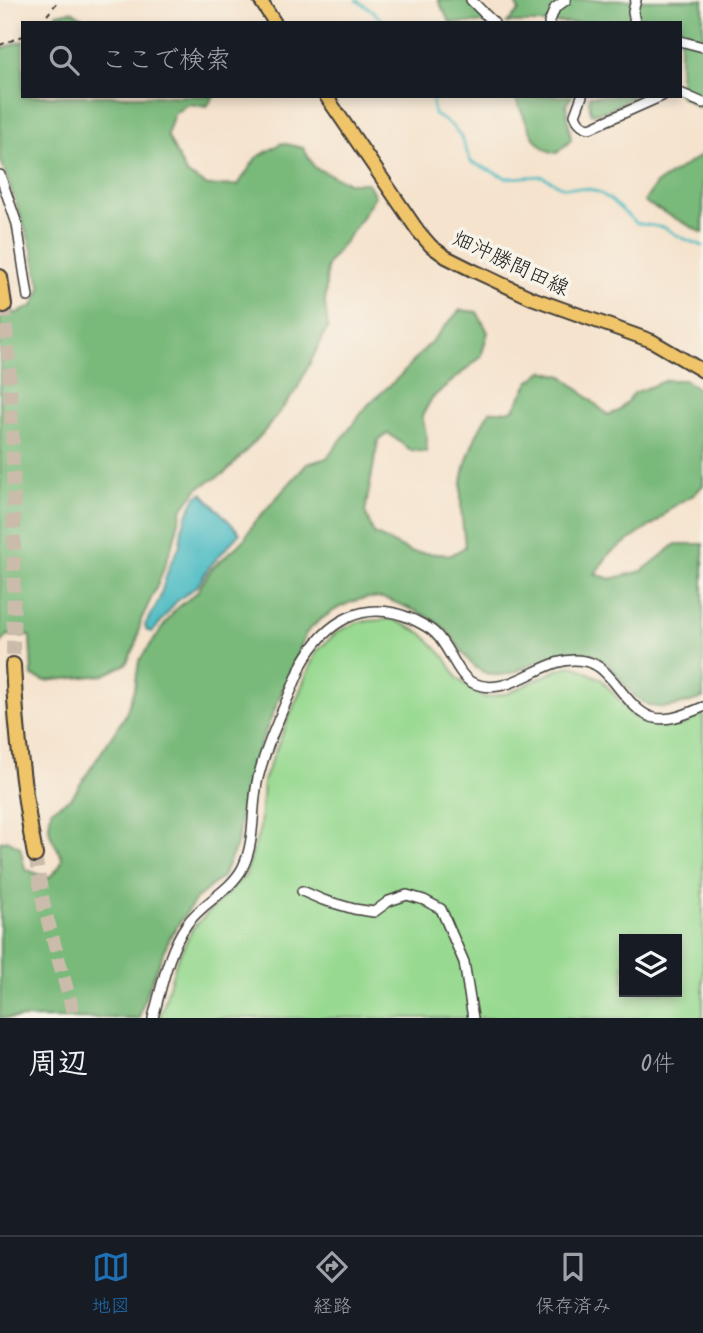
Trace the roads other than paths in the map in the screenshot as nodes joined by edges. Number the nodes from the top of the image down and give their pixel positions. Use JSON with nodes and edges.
{"nodes":[{"id":1,"x":260,"y":0,"type":"edge"},
{"id":2,"x":471,"y":0,"type":"edge"},
{"id":3,"x":566,"y":0,"type":"edge"},
{"id":4,"x":636,"y":0,"type":"edge"},
{"id":5,"x":274,"y":21,"type":"edge"},
{"id":6,"x":492,"y":21,"type":"edge"},
{"id":7,"x":550,"y":21,"type":"edge"},
{"id":8,"x":635,"y":21,"type":"edge"},
{"id":9,"x":682,"y":42,"type":"edge"},
{"id":10,"x":703,"y":47,"type":"edge"},
{"id":11,"x":682,"y":94,"type":"edge"},
{"id":12,"x":327,"y":98,"type":"edge"},
{"id":13,"x":581,"y":98,"type":"edge"},
{"id":14,"x":658,"y":98,"type":"edge"},
{"id":15,"x":703,"y":103,"type":"edge"},
{"id":16,"x":0,"y":175,"type":"edge"},
{"id":17,"x":0,"y":277,"type":"edge"},
{"id":18,"x":29,"y":297,"type":"dead end"},
{"id":19,"x":4,"y":305,"type":"dead end"},
{"id":20,"x":703,"y":371,"type":"edge"},
{"id":21,"x":13,"y":665,"type":"tunnel mouth"},
{"id":22,"x":703,"y":707,"type":"edge"},
{"id":23,"x":35,"y":855,"type":"tunnel mouth"},
{"id":24,"x":302,"y":891,"type":"dead end"},
{"id":25,"x":153,"y":1018,"type":"edge"},
{"id":26,"x":473,"y":1018,"type":"edge"}],
"edges":[{"from":1,"to":5,"type":"main road"},
{"from":2,"to":6,"type":"street"},
{"from":3,"to":7,"type":"street"},
{"from":4,"to":8,"type":"street"},
{"from":9,"to":10,"type":"street"},
{"from":11,"to":15,"type":"street"},
{"from":12,"to":20,"type":"main road","name":"畑沖勝間田線"},
{"from":13,"to":14,"type":"street"},
{"from":16,"to":18,"type":"street"},
{"from":17,"to":19,"type":"highway"},
{"from":21,"to":23,"type":"highway"},
{"from":22,"to":25,"type":"street"},
{"from":24,"to":26,"type":"street"}]}
